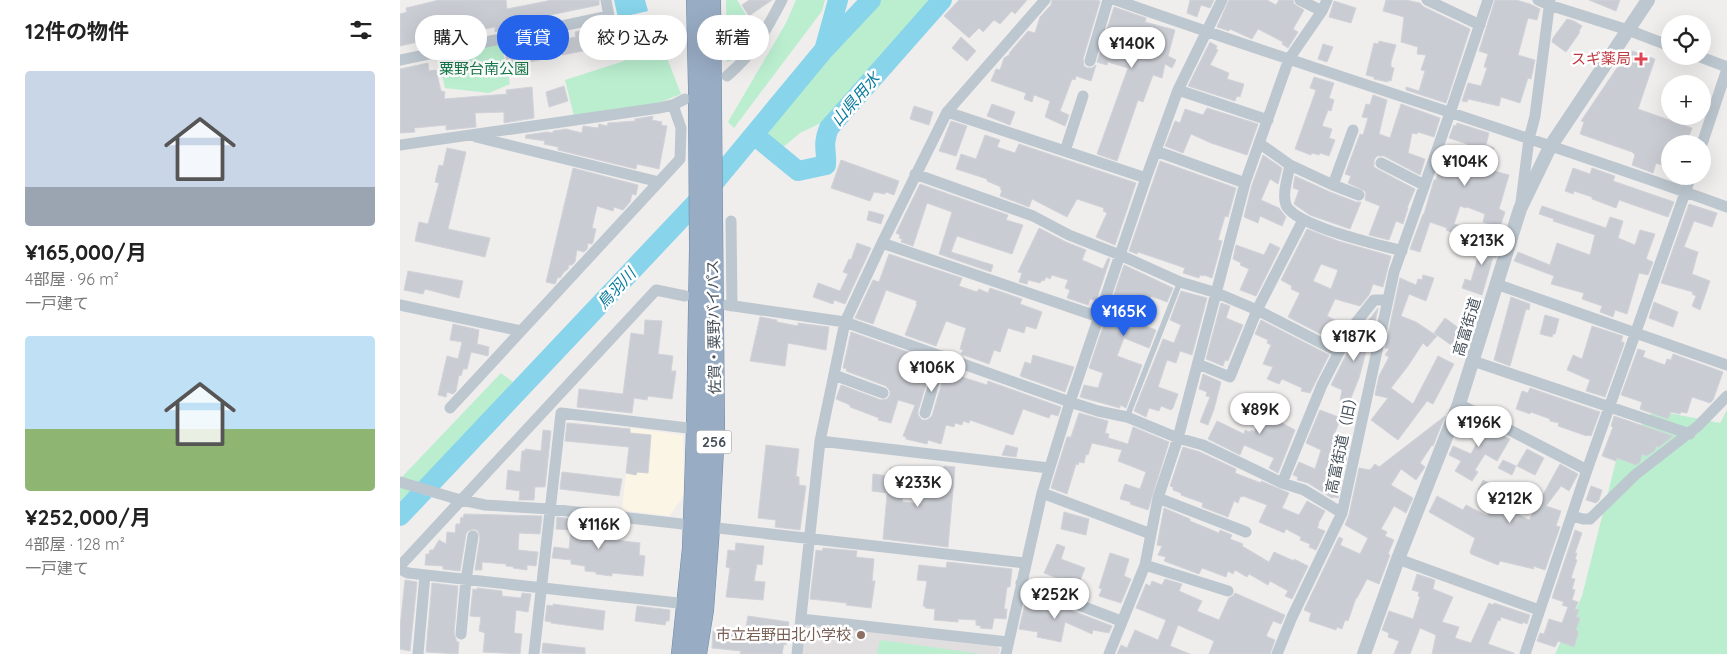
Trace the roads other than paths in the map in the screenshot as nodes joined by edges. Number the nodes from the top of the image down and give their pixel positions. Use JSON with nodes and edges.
{"nodes":[{"id":1,"x":606,"y":0,"type":"edge"},
{"id":2,"x":696,"y":0,"type":"edge"},
{"id":3,"x":711,"y":0,"type":"edge"},
{"id":4,"x":782,"y":0,"type":"edge"},
{"id":5,"x":1045,"y":0,"type":"edge"},
{"id":6,"x":1108,"y":0,"type":"edge"},
{"id":7,"x":1116,"y":0,"type":"edge"},
{"id":8,"x":1222,"y":0,"type":"edge"},
{"id":9,"x":1300,"y":0,"type":"edge"},
{"id":10,"x":1327,"y":0,"type":"edge"},
{"id":11,"x":1427,"y":0,"type":"edge"},
{"id":12,"x":1488,"y":0,"type":"edge"},
{"id":13,"x":1538,"y":0,"type":"edge"},
{"id":14,"x":1648,"y":0,"type":"edge"},
{"id":15,"x":1549,"y":3,"type":"edge"},
{"id":16,"x":1322,"y":11,"type":"junction"},
{"id":17,"x":1480,"y":25,"type":"junction"},
{"id":18,"x":1628,"y":30,"type":"junction"},
{"id":19,"x":1206,"y":32,"type":"junction"},
{"id":20,"x":1661,"y":43,"type":"edge"},
{"id":21,"x":400,"y":60,"type":"edge"},
{"id":22,"x":1289,"y":60,"type":"junction"},
{"id":23,"x":1090,"y":61,"type":"dead end"},
{"id":24,"x":1711,"y":61,"type":"edge"},
{"id":25,"x":1727,"y":68,"type":"edge"},
{"id":26,"x":726,"y":76,"type":"dead end"},
{"id":27,"x":1178,"y":90,"type":"junction"},
{"id":28,"x":1084,"y":96,"type":"dead end"},
{"id":29,"x":685,"y":99,"type":"dead end"},
{"id":30,"x":673,"y":105,"type":"junction"},
{"id":31,"x":947,"y":112,"type":"junction"},
{"id":32,"x":1450,"y":113,"type":"junction"},
{"id":33,"x":1268,"y":120,"type":"junction"},
{"id":34,"x":1353,"y":130,"type":"dead end"},
{"id":35,"x":469,"y":135,"type":"junction"},
{"id":36,"x":1705,"y":135,"type":"edge"},
{"id":37,"x":1529,"y":138,"type":"junction"},
{"id":38,"x":1259,"y":143,"type":"junction"},
{"id":39,"x":400,"y":145,"type":"edge"},
{"id":40,"x":1550,"y":147,"type":"junction"},
{"id":41,"x":1065,"y":151,"type":"junction"},
{"id":42,"x":1156,"y":151,"type":"junction"},
{"id":43,"x":1381,"y":163,"type":"dead end"},
{"id":44,"x":1290,"y":165,"type":"junction"},
{"id":45,"x":915,"y":174,"type":"junction"},
{"id":46,"x":1146,"y":178,"type":"junction"},
{"id":47,"x":659,"y":182,"type":"junction"},
{"id":48,"x":1245,"y":183,"type":"junction"},
{"id":49,"x":1333,"y":185,"type":"junction"},
{"id":50,"x":1424,"y":185,"type":"junction"},
{"id":51,"x":1688,"y":185,"type":"edge"},
{"id":52,"x":1685,"y":192,"type":"junction"},
{"id":53,"x":1359,"y":195,"type":"dead end"},
{"id":54,"x":1727,"y":207,"type":"edge"},
{"id":55,"x":1520,"y":209,"type":"junction"},
{"id":56,"x":1303,"y":220,"type":"junction"},
{"id":57,"x":731,"y":221,"type":"dead end"},
{"id":58,"x":882,"y":243,"type":"junction"},
{"id":59,"x":1402,"y":251,"type":"junction"},
{"id":60,"x":1120,"y":255,"type":"junction"},
{"id":61,"x":1180,"y":282,"type":"junction"},
{"id":62,"x":1496,"y":284,"type":"junction"},
{"id":63,"x":1217,"y":293,"type":"junction"},
{"id":64,"x":685,"y":296,"type":"dead end"},
{"id":65,"x":1387,"y":300,"type":"junction"},
{"id":66,"x":400,"y":305,"type":"edge"},
{"id":67,"x":1256,"y":310,"type":"junction"},
{"id":68,"x":1099,"y":317,"type":"junction"},
{"id":69,"x":845,"y":322,"type":"junction"},
{"id":70,"x":521,"y":331,"type":"junction"},
{"id":71,"x":1635,"y":332,"type":"junction"},
{"id":72,"x":1339,"y":352,"type":"junction"},
{"id":73,"x":942,"y":356,"type":"junction"},
{"id":74,"x":1473,"y":361,"type":"junction"},
{"id":75,"x":1198,"y":364,"type":"junction"},
{"id":76,"x":1727,"y":365,"type":"edge"},
{"id":77,"x":834,"y":375,"type":"junction"},
{"id":78,"x":883,"y":393,"type":"dead end"},
{"id":79,"x":1727,"y":396,"type":"edge"},
{"id":80,"x":556,"y":398,"type":"junction"},
{"id":81,"x":1070,"y":402,"type":"junction"},
{"id":82,"x":1459,"y":404,"type":"junction"},
{"id":83,"x":1609,"y":406,"type":"junction"},
{"id":84,"x":450,"y":408,"type":"dead end"},
{"id":85,"x":925,"y":412,"type":"dead end"},
{"id":86,"x":561,"y":413,"type":"junction"},
{"id":87,"x":1127,"y":417,"type":"junction"},
{"id":88,"x":696,"y":429,"type":"junction"},
{"id":89,"x":1690,"y":434,"type":"junction"},
{"id":90,"x":1178,"y":438,"type":"junction"},
{"id":91,"x":820,"y":441,"type":"junction"},
{"id":92,"x":1049,"y":468,"type":"junction"},
{"id":93,"x":1586,"y":470,"type":"junction"},
{"id":94,"x":400,"y":482,"type":"edge"},
{"id":95,"x":1282,"y":483,"type":"junction"},
{"id":96,"x":1042,"y":493,"type":"junction"},
{"id":97,"x":1158,"y":498,"type":"junction"},
{"id":98,"x":460,"y":500,"type":"junction"},
{"id":99,"x":550,"y":509,"type":"junction"},
{"id":100,"x":1342,"y":514,"type":"junction"},
{"id":101,"x":1572,"y":516,"type":"junction"},
{"id":102,"x":701,"y":527,"type":"junction"},
{"id":103,"x":1246,"y":532,"type":"dead end"},
{"id":104,"x":1152,"y":534,"type":"junction"},
{"id":105,"x":473,"y":536,"type":"dead end"},
{"id":106,"x":808,"y":539,"type":"junction"},
{"id":107,"x":1398,"y":559,"type":"junction"},
{"id":108,"x":1025,"y":563,"type":"junction"},
{"id":109,"x":1145,"y":564,"type":"junction"},
{"id":110,"x":400,"y":567,"type":"edge"},
{"id":111,"x":425,"y":575,"type":"junction"},
{"id":112,"x":466,"y":580,"type":"junction"},
{"id":113,"x":1021,"y":583,"type":"junction"},
{"id":114,"x":541,"y":588,"type":"junction"},
{"id":115,"x":1228,"y":591,"type":"dead end"},
{"id":116,"x":687,"y":604,"type":"junction"},
{"id":117,"x":1539,"y":610,"type":"junction"},
{"id":118,"x":801,"y":619,"type":"junction"},
{"id":119,"x":1121,"y":621,"type":"junction"},
{"id":120,"x":461,"y":634,"type":"dead end"},
{"id":121,"x":1008,"y":642,"type":"junction"},
{"id":122,"x":418,"y":654,"type":"edge"},
{"id":123,"x":534,"y":654,"type":"edge"},
{"id":124,"x":681,"y":654,"type":"edge"},
{"id":125,"x":697,"y":654,"type":"edge"},
{"id":126,"x":797,"y":654,"type":"edge"},
{"id":127,"x":1006,"y":654,"type":"edge"},
{"id":128,"x":1109,"y":654,"type":"edge"},
{"id":129,"x":1278,"y":654,"type":"edge"},
{"id":130,"x":1364,"y":654,"type":"edge"},
{"id":131,"x":1525,"y":654,"type":"edge"}],
"edges":[{"from":1,"to":21,"type":"street"},
{"from":2,"to":88,"type":"highway","name":"佐賀・粟野バイパス","number":"256"},
{"from":3,"to":102,"type":"highway","name":"佐賀・粟野バイパス","number":"256"},
{"from":4,"to":26,"type":"street"},
{"from":5,"to":31,"type":"street"},
{"from":6,"to":23,"type":"street"},
{"from":7,"to":19,"type":"street"},
{"from":8,"to":19,"type":"street"},
{"from":9,"to":16,"type":"street"},
{"from":10,"to":16,"type":"street"},
{"from":11,"to":17,"type":"street"},
{"from":12,"to":17,"type":"street","name":"高富街道（旧）"},
{"from":13,"to":15,"type":"street"},
{"from":14,"to":18,"type":"street","name":"高富街道"},
{"from":15,"to":18,"type":"street"},
{"from":15,"to":37,"type":"street"},
{"from":16,"to":22,"type":"street"},
{"from":17,"to":32,"type":"street","name":"高富街道（旧）"},
{"from":18,"to":20,"type":"street"},
{"from":18,"to":40,"type":"street","name":"高富街道"},
{"from":19,"to":22,"type":"street"},
{"from":19,"to":27,"type":"street"},
{"from":22,"to":32,"type":"street"},
{"from":22,"to":33,"type":"street"},
{"from":24,"to":25,"type":"street"},
{"from":25,"to":36,"type":"street"},
{"from":27,"to":33,"type":"street"},
{"from":27,"to":42,"type":"street"},
{"from":28,"to":41,"type":"street"},
{"from":29,"to":30,"type":"street"},
{"from":30,"to":35,"type":"street"},
{"from":30,"to":47,"type":"street"},
{"from":31,"to":41,"type":"street"},
{"from":31,"to":45,"type":"street"},
{"from":32,"to":37,"type":"street"},
{"from":32,"to":50,"type":"street","name":"高富街道（旧）"},
{"from":33,"to":38,"type":"street"},
{"from":34,"to":49,"type":"street"},
{"from":35,"to":39,"type":"street"},
{"from":35,"to":47,"type":"street"},
{"from":37,"to":40,"type":"street"},
{"from":37,"to":55,"type":"street"},
{"from":38,"to":44,"type":"street"},
{"from":38,"to":48,"type":"street"},
{"from":40,"to":52,"type":"street"},
{"from":40,"to":55,"type":"street","name":"高富街道"},
{"from":41,"to":46,"type":"street"},
{"from":42,"to":46,"type":"street"},
{"from":42,"to":48,"type":"street"},
{"from":43,"to":50,"type":"street"},
{"from":44,"to":49,"type":"street"},
{"from":44,"to":56,"type":"street"},
{"from":45,"to":58,"type":"street"},
{"from":45,"to":60,"type":"street"},
{"from":46,"to":60,"type":"street"},
{"from":47,"to":70,"type":"street"},
{"from":48,"to":63,"type":"street"},
{"from":49,"to":53,"type":"street"},
{"from":50,"to":59,"type":"street","name":"高富街道（旧）"},
{"from":51,"to":52,"type":"street"},
{"from":52,"to":54,"type":"street"},
{"from":52,"to":71,"type":"street"},
{"from":55,"to":62,"type":"street","name":"高富街道"},
{"from":56,"to":59,"type":"street"},
{"from":56,"to":67,"type":"street"},
{"from":57,"to":69,"type":"street"},
{"from":58,"to":68,"type":"street"},
{"from":58,"to":69,"type":"street"},
{"from":59,"to":65,"type":"street","name":"高富街道（旧）"},
{"from":60,"to":61,"type":"street"},
{"from":60,"to":68,"type":"street"},
{"from":61,"to":63,"type":"street"},
{"from":61,"to":87,"type":"lane"},
{"from":62,"to":71,"type":"street"},
{"from":62,"to":74,"type":"street","name":"高富街道"},
{"from":63,"to":67,"type":"street"},
{"from":63,"to":75,"type":"street"},
{"from":64,"to":80,"type":"street"},
{"from":65,"to":72,"type":"street"},
{"from":65,"to":100,"type":"street","name":"高富街道（旧）"},
{"from":66,"to":70,"type":"street"},
{"from":67,"to":72,"type":"street"},
{"from":67,"to":75,"type":"street"},
{"from":68,"to":81,"type":"street"},
{"from":69,"to":73,"type":"street"},
{"from":69,"to":77,"type":"street"},
{"from":70,"to":84,"type":"street"},
{"from":71,"to":76,"type":"street"},
{"from":71,"to":83,"type":"street"},
{"from":72,"to":95,"type":"street"},
{"from":73,"to":81,"type":"street"},
{"from":73,"to":85,"type":"street"},
{"from":74,"to":82,"type":"street","name":"高富街道"},
{"from":74,"to":83,"type":"street"},
{"from":75,"to":90,"type":"street"},
{"from":77,"to":78,"type":"street"},
{"from":77,"to":91,"type":"street"},
{"from":79,"to":89,"type":"street"},
{"from":80,"to":86,"type":"street"},
{"from":80,"to":98,"type":"street"},
{"from":81,"to":87,"type":"street"},
{"from":81,"to":92,"type":"street"},
{"from":82,"to":93,"type":"street"},
{"from":82,"to":107,"type":"street","name":"高富街道"},
{"from":83,"to":89,"type":"street"},
{"from":83,"to":93,"type":"street"},
{"from":86,"to":88,"type":"street"},
{"from":86,"to":99,"type":"street"},
{"from":87,"to":90,"type":"street"},
{"from":88,"to":102,"type":"highway","name":"佐賀・粟野バイパス","number":"256"},
{"from":89,"to":101,"type":"street"},
{"from":90,"to":95,"type":"street"},
{"from":90,"to":97,"type":"street"},
{"from":91,"to":92,"type":"street"},
{"from":91,"to":106,"type":"street"},
{"from":92,"to":96,"type":"street"},
{"from":93,"to":101,"type":"street"},
{"from":94,"to":98,"type":"street"},
{"from":95,"to":100,"type":"street"},
{"from":96,"to":104,"type":"street"},
{"from":96,"to":108,"type":"street"},
{"from":97,"to":103,"type":"street"},
{"from":97,"to":104,"type":"street"},
{"from":98,"to":99,"type":"street"},
{"from":98,"to":110,"type":"street"},
{"from":99,"to":102,"type":"street"},
{"from":99,"to":114,"type":"street"},
{"from":100,"to":129,"type":"street","name":"高富街道（旧）"},
{"from":101,"to":117,"type":"street"},
{"from":102,"to":106,"type":"street"},
{"from":102,"to":116,"type":"highway","name":"佐賀・粟野バイパス","number":"256"},
{"from":102,"to":125,"type":"highway","name":"佐賀・粟野バイパス","number":"256"},
{"from":104,"to":109,"type":"street"},
{"from":105,"to":112,"type":"street"},
{"from":106,"to":108,"type":"street"},
{"from":106,"to":118,"type":"street"},
{"from":107,"to":117,"type":"street"},
{"from":107,"to":130,"type":"street","name":"高富街道"},
{"from":108,"to":113,"type":"street"},
{"from":109,"to":115,"type":"street"},
{"from":109,"to":119,"type":"street"},
{"from":110,"to":111,"type":"street"},
{"from":111,"to":112,"type":"street"},
{"from":111,"to":122,"type":"street"},
{"from":112,"to":114,"type":"street"},
{"from":112,"to":120,"type":"street"},
{"from":113,"to":119,"type":"street"},
{"from":113,"to":121,"type":"street"},
{"from":114,"to":116,"type":"street"},
{"from":114,"to":123,"type":"street"},
{"from":116,"to":124,"type":"highway","name":"佐賀・粟野バイパス","number":"256"},
{"from":117,"to":131,"type":"street"},
{"from":118,"to":121,"type":"street"},
{"from":118,"to":126,"type":"street"},
{"from":119,"to":128,"type":"street"},
{"from":121,"to":127,"type":"street"}]}
